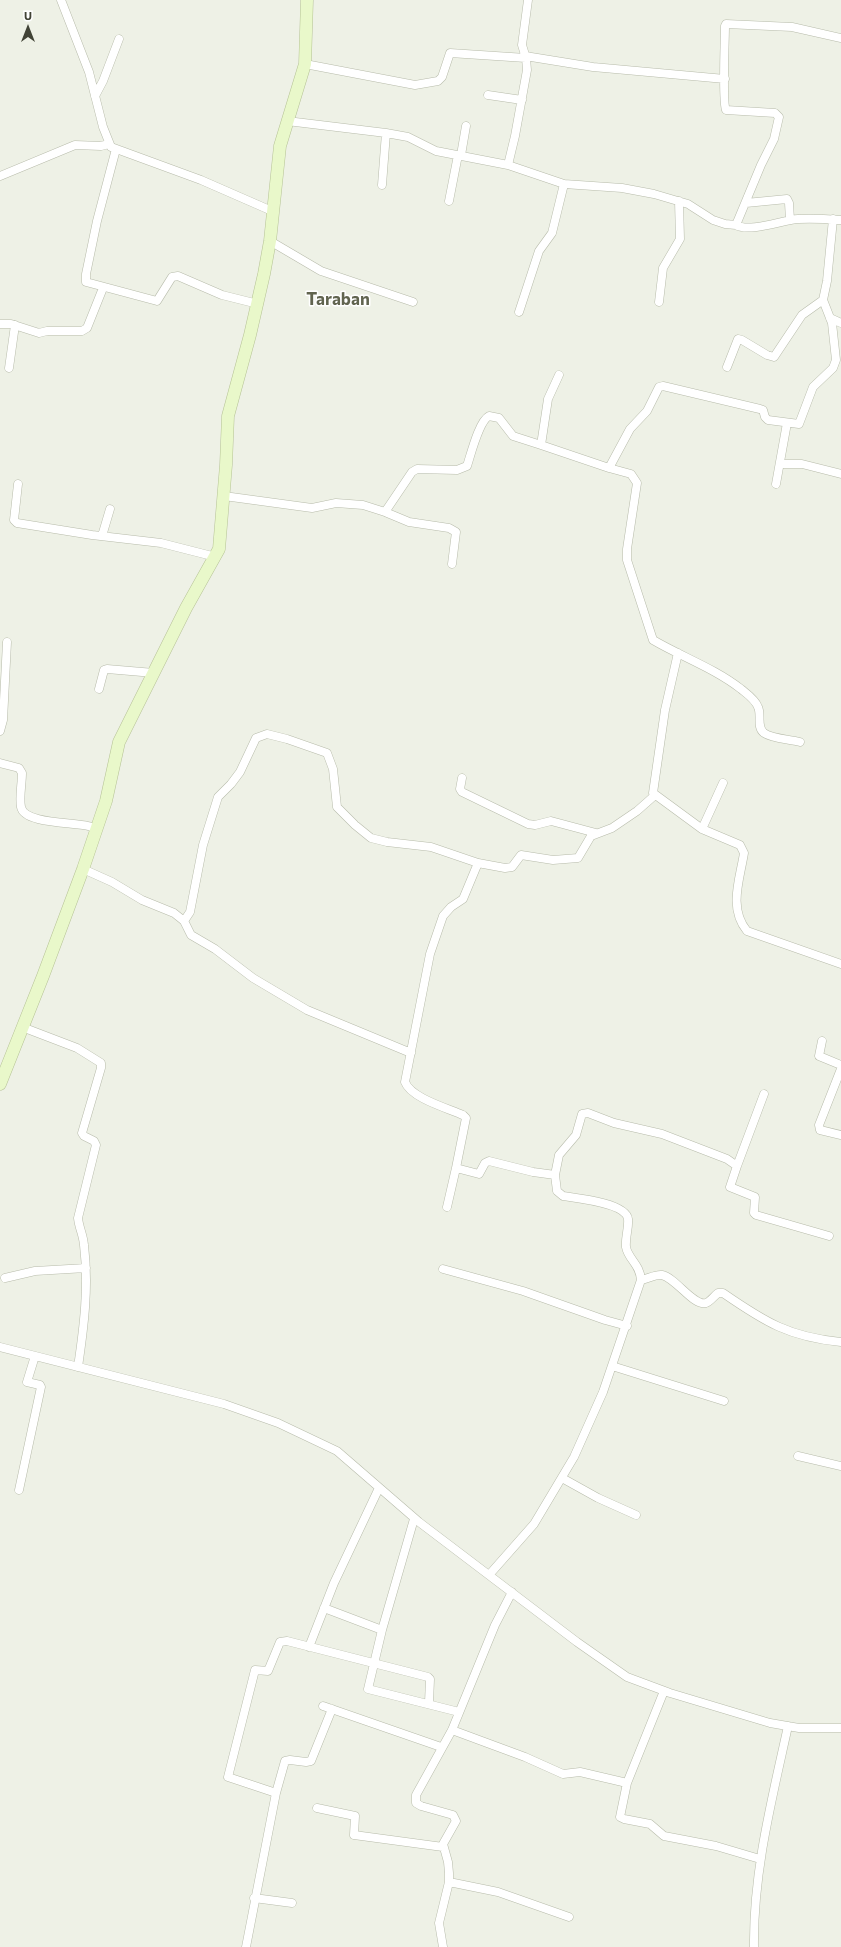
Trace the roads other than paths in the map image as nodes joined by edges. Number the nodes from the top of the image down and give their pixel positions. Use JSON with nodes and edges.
{"nodes":[{"id":1,"x":61,"y":0,"type":"edge"},
{"id":2,"x":307,"y":0,"type":"edge"},
{"id":3,"x":528,"y":0,"type":"edge"},
{"id":4,"x":841,"y":38,"type":"edge"},
{"id":5,"x":119,"y":39,"type":"dead end"},
{"id":6,"x":526,"y":57,"type":"junction"},
{"id":7,"x":305,"y":64,"type":"junction"},
{"id":8,"x":725,"y":79,"type":"junction"},
{"id":9,"x":488,"y":95,"type":"dead end"},
{"id":10,"x":95,"y":96,"type":"junction"},
{"id":11,"x":522,"y":100,"type":"junction"},
{"id":12,"x":287,"y":121,"type":"junction"},
{"id":13,"x":466,"y":126,"type":"dead end"},
{"id":14,"x":386,"y":133,"type":"junction"},
{"id":15,"x":112,"y":146,"type":"junction"},
{"id":16,"x":460,"y":155,"type":"junction"},
{"id":17,"x":508,"y":164,"type":"junction"},
{"id":18,"x":0,"y":176,"type":"edge"},
{"id":19,"x":564,"y":184,"type":"junction"},
{"id":20,"x":382,"y":185,"type":"dead end"},
{"id":21,"x":449,"y":201,"type":"dead end"},
{"id":22,"x":679,"y":201,"type":"junction"},
{"id":23,"x":746,"y":203,"type":"junction"},
{"id":24,"x":272,"y":211,"type":"junction"},
{"id":25,"x":790,"y":220,"type":"junction"},
{"id":26,"x":837,"y":220,"type":"edge"},
{"id":27,"x":736,"y":225,"type":"junction"},
{"id":28,"x":270,"y":241,"type":"junction"},
{"id":29,"x":103,"y":288,"type":"junction"},
{"id":30,"x":823,"y":300,"type":"junction"},
{"id":31,"x":413,"y":302,"type":"dead end"},
{"id":32,"x":659,"y":302,"type":"dead end"},
{"id":33,"x":258,"y":304,"type":"junction"},
{"id":34,"x":519,"y":312,"type":"dead end"},
{"id":35,"x":830,"y":318,"type":"junction"},
{"id":36,"x":841,"y":323,"type":"edge"},
{"id":37,"x":0,"y":324,"type":"edge"},
{"id":38,"x":15,"y":325,"type":"junction"},
{"id":39,"x":727,"y":367,"type":"dead end"},
{"id":40,"x":9,"y":368,"type":"dead end"},
{"id":41,"x":559,"y":375,"type":"dead end"},
{"id":42,"x":787,"y":423,"type":"junction"},
{"id":43,"x":541,"y":445,"type":"junction"},
{"id":44,"x":780,"y":464,"type":"junction"},
{"id":45,"x":609,"y":468,"type":"junction"},
{"id":46,"x":841,"y":474,"type":"edge"},
{"id":47,"x":18,"y":484,"type":"dead end"},
{"id":48,"x":776,"y":484,"type":"dead end"},
{"id":49,"x":224,"y":496,"type":"junction"},
{"id":50,"x":110,"y":509,"type":"dead end"},
{"id":51,"x":385,"y":512,"type":"junction"},
{"id":52,"x":102,"y":536,"type":"junction"},
{"id":53,"x":216,"y":557,"type":"junction"},
{"id":54,"x":452,"y":564,"type":"dead end"},
{"id":55,"x":7,"y":642,"type":"dead end"},
{"id":56,"x":678,"y":653,"type":"junction"},
{"id":57,"x":154,"y":673,"type":"junction"},
{"id":58,"x":99,"y":689,"type":"dead end"},
{"id":59,"x":2,"y":719,"type":"edge"},
{"id":60,"x":0,"y":731,"type":"edge"},
{"id":61,"x":800,"y":742,"type":"dead end"},
{"id":62,"x":0,"y":763,"type":"edge"},
{"id":63,"x":462,"y":778,"type":"dead end"},
{"id":64,"x":722,"y":783,"type":"dead end"},
{"id":65,"x":654,"y":796,"type":"junction"},
{"id":66,"x":96,"y":830,"type":"junction"},
{"id":67,"x":702,"y":830,"type":"junction"},
{"id":68,"x":596,"y":833,"type":"junction"},
{"id":69,"x":478,"y":863,"type":"junction"},
{"id":70,"x":83,"y":869,"type":"junction"},
{"id":71,"x":184,"y":921,"type":"junction"},
{"id":72,"x":841,"y":964,"type":"edge"},
{"id":73,"x":22,"y":1027,"type":"junction"},
{"id":74,"x":822,"y":1041,"type":"dead end"},
{"id":75,"x":411,"y":1053,"type":"junction"},
{"id":76,"x":841,"y":1065,"type":"edge"},
{"id":77,"x":841,"y":1069,"type":"edge"},
{"id":78,"x":0,"y":1084,"type":"edge"},
{"id":79,"x":764,"y":1094,"type":"dead end"},
{"id":80,"x":841,"y":1136,"type":"edge"},
{"id":81,"x":737,"y":1166,"type":"junction"},
{"id":82,"x":456,"y":1168,"type":"junction"},
{"id":83,"x":555,"y":1175,"type":"junction"},
{"id":84,"x":447,"y":1207,"type":"dead end"},
{"id":85,"x":829,"y":1236,"type":"dead end"},
{"id":86,"x":86,"y":1268,"type":"junction"},
{"id":87,"x":443,"y":1269,"type":"dead end"},
{"id":88,"x":5,"y":1278,"type":"dead end"},
{"id":89,"x":641,"y":1280,"type":"junction"},
{"id":90,"x":627,"y":1326,"type":"junction"},
{"id":91,"x":841,"y":1342,"type":"edge"},
{"id":92,"x":0,"y":1347,"type":"edge"},
{"id":93,"x":35,"y":1356,"type":"junction"},
{"id":94,"x":612,"y":1366,"type":"junction"},
{"id":95,"x":78,"y":1367,"type":"junction"},
{"id":96,"x":724,"y":1401,"type":"dead end"},
{"id":97,"x":798,"y":1456,"type":"dead end"},
{"id":98,"x":841,"y":1466,"type":"edge"},
{"id":99,"x":562,"y":1478,"type":"junction"},
{"id":100,"x":379,"y":1488,"type":"junction"},
{"id":101,"x":18,"y":1490,"type":"dead end"},
{"id":102,"x":636,"y":1515,"type":"dead end"},
{"id":103,"x":414,"y":1519,"type":"junction"},
{"id":104,"x":489,"y":1575,"type":"junction"},
{"id":105,"x":512,"y":1592,"type":"junction"},
{"id":106,"x":324,"y":1608,"type":"junction"},
{"id":107,"x":382,"y":1630,"type":"junction"},
{"id":108,"x":309,"y":1646,"type":"junction"},
{"id":109,"x":375,"y":1662,"type":"junction"},
{"id":110,"x":664,"y":1691,"type":"junction"},
{"id":111,"x":428,"y":1703,"type":"junction"},
{"id":112,"x":323,"y":1706,"type":"dead end"},
{"id":113,"x":332,"y":1709,"type":"junction"},
{"id":114,"x":459,"y":1712,"type":"junction"},
{"id":115,"x":788,"y":1726,"type":"junction"},
{"id":116,"x":841,"y":1728,"type":"edge"},
{"id":117,"x":452,"y":1730,"type":"junction"},
{"id":118,"x":441,"y":1748,"type":"junction"},
{"id":119,"x":627,"y":1783,"type":"junction"},
{"id":120,"x":276,"y":1793,"type":"junction"},
{"id":121,"x":317,"y":1808,"type":"dead end"},
{"id":122,"x":443,"y":1847,"type":"junction"},
{"id":123,"x":760,"y":1859,"type":"junction"},
{"id":124,"x":449,"y":1882,"type":"junction"},
{"id":125,"x":254,"y":1898,"type":"junction"},
{"id":126,"x":292,"y":1903,"type":"dead end"},
{"id":127,"x":568,"y":1917,"type":"dead end"},
{"id":128,"x":246,"y":1947,"type":"edge"},
{"id":129,"x":443,"y":1947,"type":"edge"},
{"id":130,"x":754,"y":1947,"type":"edge"}],
"edges":[{"from":1,"to":10,"type":"street"},
{"from":2,"to":7,"type":"street"},
{"from":3,"to":6,"type":"street"},
{"from":4,"to":8,"type":"street"},
{"from":5,"to":10,"type":"street"},
{"from":6,"to":7,"type":"street"},
{"from":6,"to":8,"type":"street"},
{"from":6,"to":11,"type":"street"},
{"from":7,"to":12,"type":"street"},
{"from":8,"to":23,"type":"street"},
{"from":9,"to":11,"type":"street"},
{"from":10,"to":15,"type":"street"},
{"from":11,"to":17,"type":"street"},
{"from":12,"to":14,"type":"street"},
{"from":12,"to":24,"type":"street"},
{"from":13,"to":16,"type":"street"},
{"from":14,"to":16,"type":"street"},
{"from":14,"to":20,"type":"street"},
{"from":15,"to":18,"type":"street"},
{"from":15,"to":24,"type":"street"},
{"from":15,"to":29,"type":"street"},
{"from":16,"to":17,"type":"street"},
{"from":16,"to":21,"type":"street"},
{"from":17,"to":19,"type":"street"},
{"from":19,"to":22,"type":"street"},
{"from":19,"to":34,"type":"street"},
{"from":22,"to":27,"type":"street"},
{"from":22,"to":32,"type":"street"},
{"from":23,"to":25,"type":"street"},
{"from":23,"to":27,"type":"street"},
{"from":24,"to":28,"type":"street"},
{"from":25,"to":26,"type":"street"},
{"from":25,"to":27,"type":"street"},
{"from":26,"to":30,"type":"street"},
{"from":28,"to":31,"type":"street"},
{"from":28,"to":33,"type":"street"},
{"from":29,"to":33,"type":"street"},
{"from":29,"to":38,"type":"street"},
{"from":30,"to":35,"type":"street"},
{"from":30,"to":39,"type":"street"},
{"from":33,"to":49,"type":"street"},
{"from":35,"to":36,"type":"street"},
{"from":35,"to":42,"type":"street"},
{"from":37,"to":38,"type":"street"},
{"from":38,"to":40,"type":"street"},
{"from":41,"to":43,"type":"street"},
{"from":42,"to":44,"type":"street"},
{"from":42,"to":45,"type":"street"},
{"from":43,"to":45,"type":"street"},
{"from":43,"to":51,"type":"street"},
{"from":44,"to":46,"type":"street"},
{"from":44,"to":48,"type":"street"},
{"from":45,"to":56,"type":"street"},
{"from":47,"to":52,"type":"street"},
{"from":49,"to":51,"type":"street"},
{"from":49,"to":53,"type":"street"},
{"from":50,"to":52,"type":"street"},
{"from":51,"to":54,"type":"street"},
{"from":52,"to":53,"type":"street"},
{"from":53,"to":57,"type":"street"},
{"from":55,"to":59,"type":"street"},
{"from":56,"to":61,"type":"street"},
{"from":56,"to":65,"type":"street"},
{"from":57,"to":58,"type":"street"},
{"from":57,"to":66,"type":"street"},
{"from":59,"to":60,"type":"street"},
{"from":62,"to":66,"type":"street"},
{"from":63,"to":68,"type":"street"},
{"from":64,"to":67,"type":"street"},
{"from":65,"to":67,"type":"street"},
{"from":65,"to":68,"type":"street"},
{"from":66,"to":70,"type":"street"},
{"from":67,"to":72,"type":"street"},
{"from":68,"to":69,"type":"street"},
{"from":69,"to":71,"type":"street"},
{"from":69,"to":75,"type":"street"},
{"from":70,"to":71,"type":"street"},
{"from":70,"to":73,"type":"street"},
{"from":71,"to":75,"type":"street"},
{"from":73,"to":78,"type":"street"},
{"from":73,"to":86,"type":"street"},
{"from":74,"to":76,"type":"street"},
{"from":75,"to":82,"type":"street"},
{"from":77,"to":80,"type":"street"},
{"from":79,"to":81,"type":"street"},
{"from":81,"to":83,"type":"street"},
{"from":81,"to":85,"type":"street"},
{"from":82,"to":83,"type":"street"},
{"from":82,"to":84,"type":"street"},
{"from":83,"to":89,"type":"street"},
{"from":86,"to":88,"type":"street"},
{"from":86,"to":95,"type":"street"},
{"from":87,"to":90,"type":"street"},
{"from":89,"to":90,"type":"street"},
{"from":89,"to":91,"type":"street"},
{"from":90,"to":94,"type":"street"},
{"from":92,"to":93,"type":"street"},
{"from":93,"to":95,"type":"street"},
{"from":93,"to":101,"type":"street"},
{"from":94,"to":96,"type":"street"},
{"from":94,"to":99,"type":"street"},
{"from":95,"to":100,"type":"street"},
{"from":97,"to":98,"type":"street"},
{"from":99,"to":102,"type":"street"},
{"from":99,"to":104,"type":"street"},
{"from":100,"to":103,"type":"street"},
{"from":100,"to":106,"type":"street"},
{"from":103,"to":104,"type":"street"},
{"from":103,"to":107,"type":"street"},
{"from":104,"to":105,"type":"street"},
{"from":105,"to":110,"type":"street"},
{"from":105,"to":114,"type":"street"},
{"from":106,"to":107,"type":"street"},
{"from":106,"to":108,"type":"street"},
{"from":107,"to":109,"type":"street"},
{"from":108,"to":109,"type":"street"},
{"from":108,"to":120,"type":"street"},
{"from":109,"to":111,"type":"street"},
{"from":109,"to":111,"type":"street"},
{"from":110,"to":115,"type":"street"},
{"from":110,"to":119,"type":"street"},
{"from":111,"to":114,"type":"street"},
{"from":112,"to":113,"type":"street"},
{"from":113,"to":118,"type":"street"},
{"from":113,"to":120,"type":"street"},
{"from":114,"to":117,"type":"street"},
{"from":115,"to":116,"type":"street"},
{"from":115,"to":123,"type":"street"},
{"from":117,"to":118,"type":"street"},
{"from":117,"to":119,"type":"street"},
{"from":118,"to":122,"type":"street"},
{"from":119,"to":123,"type":"street"},
{"from":120,"to":125,"type":"street"},
{"from":121,"to":122,"type":"street"},
{"from":122,"to":124,"type":"street"},
{"from":123,"to":130,"type":"street"},
{"from":124,"to":127,"type":"street"},
{"from":124,"to":129,"type":"street"},
{"from":125,"to":126,"type":"street"},
{"from":125,"to":128,"type":"street"}]}
